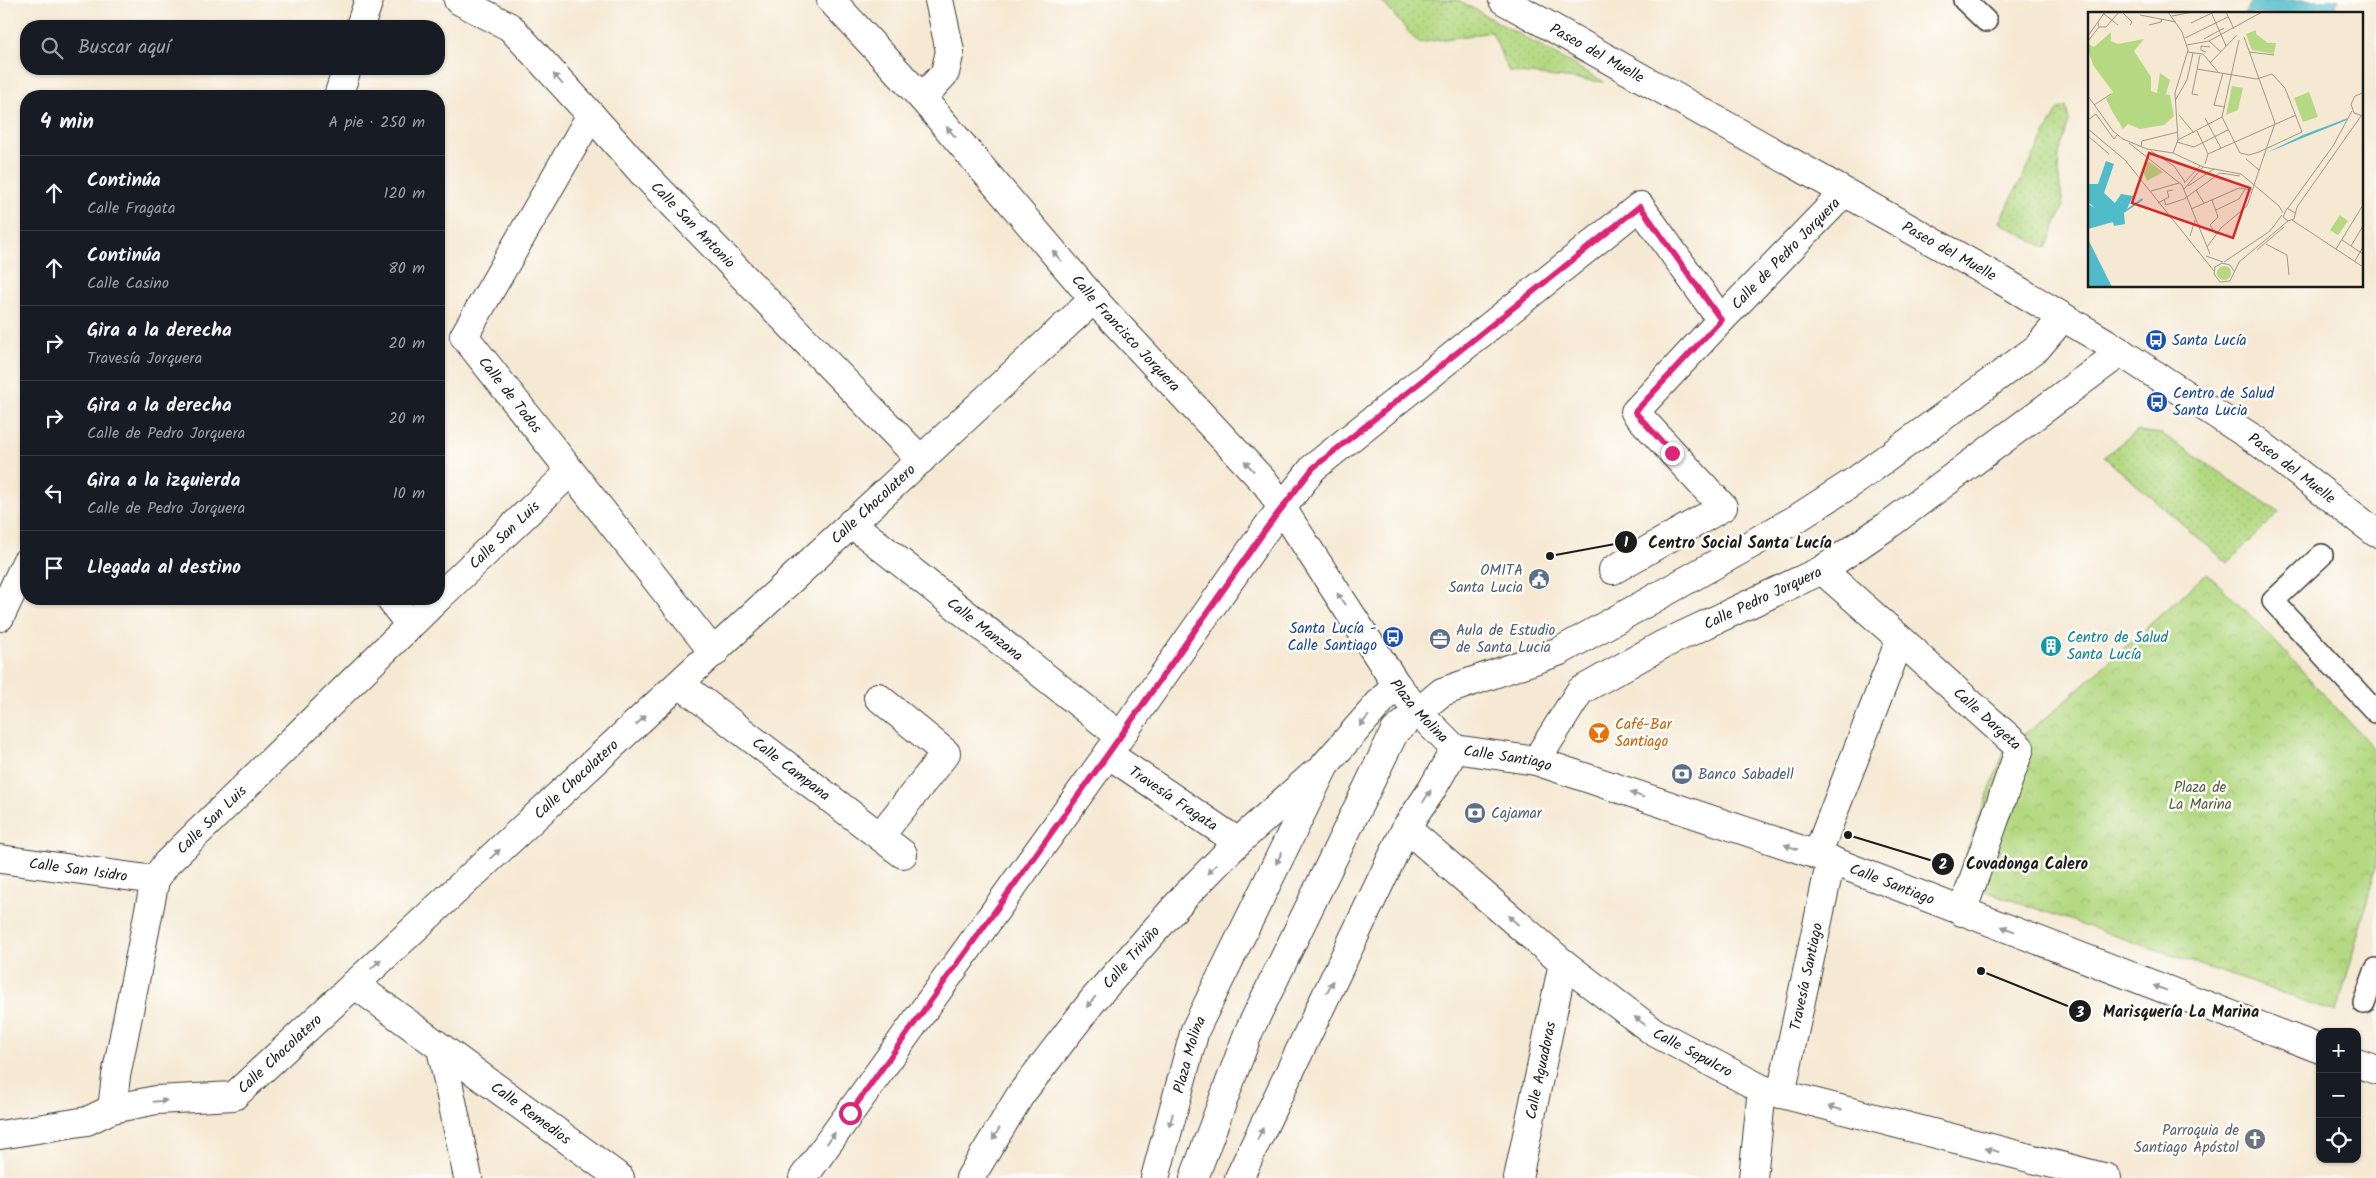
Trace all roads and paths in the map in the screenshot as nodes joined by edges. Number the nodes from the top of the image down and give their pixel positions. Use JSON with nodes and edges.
{"nodes":[{"id":1,"x":369,"y":0,"type":"edge"},
{"id":2,"x":458,"y":0,"type":"edge"},
{"id":3,"x":831,"y":0,"type":"edge"},
{"id":4,"x":939,"y":0,"type":"edge"},
{"id":5,"x":1504,"y":0,"type":"edge"},
{"id":6,"x":1964,"y":0,"type":"edge"},
{"id":7,"x":362,"y":20,"type":"edge"},
{"id":8,"x":1986,"y":21,"type":"dead end"},
{"id":9,"x":345,"y":75,"type":"edge"},
{"id":10,"x":340,"y":90,"type":"edge"},
{"id":11,"x":922,"y":98,"type":"junction"},
{"id":12,"x":591,"y":115,"type":"junction"},
{"id":13,"x":1844,"y":193,"type":"junction"},
{"id":14,"x":1094,"y":299,"type":"junction"},
{"id":15,"x":2063,"y":317,"type":"junction"},
{"id":16,"x":1721,"y":320,"type":"junction"},
{"id":17,"x":2121,"y":352,"type":"junction"},
{"id":18,"x":921,"y":460,"type":"junction"},
{"id":19,"x":570,"y":472,"type":"junction"},
{"id":20,"x":1282,"y":509,"type":"junction"},
{"id":21,"x":850,"y":523,"type":"junction"},
{"id":22,"x":2376,"y":534,"type":"edge"},
{"id":23,"x":2322,"y":555,"type":"dead end"},
{"id":24,"x":1613,"y":570,"type":"dead end"},
{"id":25,"x":1822,"y":570,"type":"junction"},
{"id":26,"x":20,"y":575,"type":"edge"},
{"id":27,"x":445,"y":591,"type":"edge"},
{"id":28,"x":395,"y":605,"type":"edge"},
{"id":29,"x":431,"y":605,"type":"edge"},
{"id":30,"x":0,"y":617,"type":"edge"},
{"id":31,"x":410,"y":625,"type":"junction"},
{"id":32,"x":714,"y":654,"type":"junction"},
{"id":33,"x":680,"y":684,"type":"junction"},
{"id":34,"x":1396,"y":684,"type":"junction"},
{"id":35,"x":878,"y":697,"type":"dead end"},
{"id":36,"x":1418,"y":712,"type":"junction"},
{"id":37,"x":2376,"y":712,"type":"edge"},
{"id":38,"x":1114,"y":745,"type":"junction"},
{"id":39,"x":1454,"y":749,"type":"junction"},
{"id":40,"x":1536,"y":761,"type":"junction"},
{"id":41,"x":1325,"y":765,"type":"junction"},
{"id":42,"x":1406,"y":828,"type":"junction"},
{"id":43,"x":880,"y":836,"type":"junction"},
{"id":44,"x":1238,"y":842,"type":"junction"},
{"id":45,"x":903,"y":854,"type":"dead end"},
{"id":46,"x":1824,"y":858,"type":"junction"},
{"id":47,"x":0,"y":859,"type":"edge"},
{"id":48,"x":155,"y":880,"type":"junction"},
{"id":49,"x":1962,"y":912,"type":"junction"},
{"id":50,"x":1563,"y":963,"type":"junction"},
{"id":51,"x":2376,"y":968,"type":"edge"},
{"id":52,"x":354,"y":984,"type":"junction"},
{"id":53,"x":2364,"y":1003,"type":"dead end"},
{"id":54,"x":2316,"y":1047,"type":"edge"},
{"id":55,"x":441,"y":1048,"type":"junction"},
{"id":56,"x":2361,"y":1064,"type":"edge"},
{"id":57,"x":2376,"y":1070,"type":"edge"},
{"id":58,"x":1771,"y":1091,"type":"junction"},
{"id":59,"x":112,"y":1109,"type":"junction"},
{"id":60,"x":0,"y":1135,"type":"edge"},
{"id":61,"x":2038,"y":1170,"type":"edge"},
{"id":62,"x":468,"y":1178,"type":"edge"},
{"id":63,"x":620,"y":1178,"type":"edge"},
{"id":64,"x":803,"y":1178,"type":"edge"},
{"id":65,"x":970,"y":1178,"type":"edge"},
{"id":66,"x":1155,"y":1178,"type":"edge"},
{"id":67,"x":1194,"y":1178,"type":"edge"},
{"id":68,"x":1239,"y":1178,"type":"edge"},
{"id":69,"x":1518,"y":1178,"type":"edge"},
{"id":70,"x":1753,"y":1178,"type":"edge"},
{"id":71,"x":2107,"y":1178,"type":"edge"}],
"edges":[{"from":1,"to":7,"type":"street"},
{"from":12,"to":2,"type":"street","name":"Calle San Antonio","one_way":true},
{"from":3,"to":11,"type":"street","name":"Calle Francisco Jorquera"},
{"from":4,"to":11,"type":"street"},
{"from":5,"to":13,"type":"street","name":"Paseo del Muelle"},
{"from":6,"to":8,"type":"lane"},
{"from":9,"to":10,"type":"street"},
{"from":14,"to":11,"type":"street","name":"Calle Francisco Jorquera","one_way":true},
{"from":12,"to":18,"type":"street","name":"Calle San Antonio"},
{"from":12,"to":19,"type":"street","name":"Calle de Todos"},
{"from":13,"to":15,"type":"street","name":"Paseo del Muelle"},
{"from":13,"to":16,"type":"street","name":"Calle de Pedro Jorquera"},
{"from":14,"to":18,"type":"street","name":"Calle Chocolatero"},
{"from":20,"to":14,"type":"street","name":"Calle Francisco Jorquera","one_way":true},
{"from":15,"to":17,"type":"street","name":"Paseo del Muelle"},
{"from":15,"to":36,"type":"street"},
{"from":16,"to":20,"type":"street"},
{"from":16,"to":24,"type":"street","name":"Calle de Pedro Jorquera"},
{"from":17,"to":22,"type":"street","name":"Paseo del Muelle"},
{"from":17,"to":25,"type":"street","name":"Calle Pedro Jorquera"},
{"from":18,"to":21,"type":"street","name":"Calle Chocolatero"},
{"from":19,"to":27,"type":"street","name":"Calle San Luis"},
{"from":19,"to":32,"type":"street","name":"Calle de Todos"},
{"from":34,"to":20,"type":"street","name":"Calle Francisco Jorquera","one_way":true},
{"from":20,"to":38,"type":"street"},
{"from":21,"to":32,"type":"street","name":"Calle Chocolatero"},
{"from":21,"to":38,"type":"street","name":"Calle Manzana"},
{"from":23,"to":37,"type":"lane"},
{"from":25,"to":40,"type":"street","name":"Calle Pedro Jorquera"},
{"from":25,"to":49,"type":"street","name":"Calle Dargeta"},
{"from":26,"to":30,"type":"street"},
{"from":28,"to":31,"type":"street"},
{"from":29,"to":31,"type":"street","name":"Calle San Luis"},
{"from":31,"to":48,"type":"street","name":"Calle San Luis"},
{"from":32,"to":33,"type":"street","name":"Calle Chocolatero"},
{"from":33,"to":43,"type":"street","name":"Calle Campana"},
{"from":52,"to":33,"type":"street","name":"Calle Chocolatero","one_way":true},
{"from":34,"to":36,"type":"street","name":"Plaza Molina"},
{"from":34,"to":41,"type":"street","name":"Plaza Molina","one_way":true},
{"from":35,"to":43,"type":"street"},
{"from":36,"to":39,"type":"street","name":"Plaza Molina"},
{"from":36,"to":67,"type":"street"},
{"from":38,"to":44,"type":"street","name":"Travesía Fragata"},
{"from":64,"to":38,"type":"street","one_way":true},
{"from":39,"to":40,"type":"street","name":"Calle Santiago"},
{"from":42,"to":39,"type":"street","name":"Plaza Molina","one_way":true},
{"from":46,"to":40,"type":"street","name":"Calle Santiago","one_way":true},
{"from":41,"to":44,"type":"street","name":"Calle Triviño"},
{"from":41,"to":66,"type":"street","name":"Plaza Molina","one_way":true},
{"from":50,"to":42,"type":"street","name":"Calle Sepulcro","one_way":true},
{"from":68,"to":42,"type":"street","name":"Plaza Molina","one_way":true},
{"from":43,"to":45,"type":"street","name":"Calle Campana"},
{"from":44,"to":65,"type":"street","name":"Calle Triviño","one_way":true},
{"from":46,"to":49,"type":"street","name":"Calle Santiago"},
{"from":46,"to":49,"type":"street","name":"Travesía Santiago"},
{"from":46,"to":58,"type":"street","name":"Travesía Santiago"},
{"from":47,"to":48,"type":"street","name":"Calle San Isidro"},
{"from":48,"to":59,"type":"street","name":"Calle San Luis"},
{"from":54,"to":49,"type":"street","name":"Calle Santiago","one_way":true},
{"from":58,"to":50,"type":"street","name":"Calle Sepulcro","one_way":true},
{"from":50,"to":69,"type":"street","name":"Calle Aguadoras"},
{"from":51,"to":53,"type":"lane"},
{"from":52,"to":55,"type":"street","name":"Calle Remedios"},
{"from":59,"to":52,"type":"street","name":"Calle Chocolatero","one_way":true},
{"from":55,"to":62,"type":"street"},
{"from":55,"to":63,"type":"street","name":"Calle Remedios"},
{"from":56,"to":57,"type":"street"},
{"from":61,"to":58,"type":"street","name":"Calle Sepulcro","one_way":true},
{"from":58,"to":70,"type":"street","name":"Travesía Santiago"},
{"from":59,"to":60,"type":"street","name":"Calle Chocolatero"},
{"from":61,"to":71,"type":"street","name":"Calle Sepulcro"}]}
